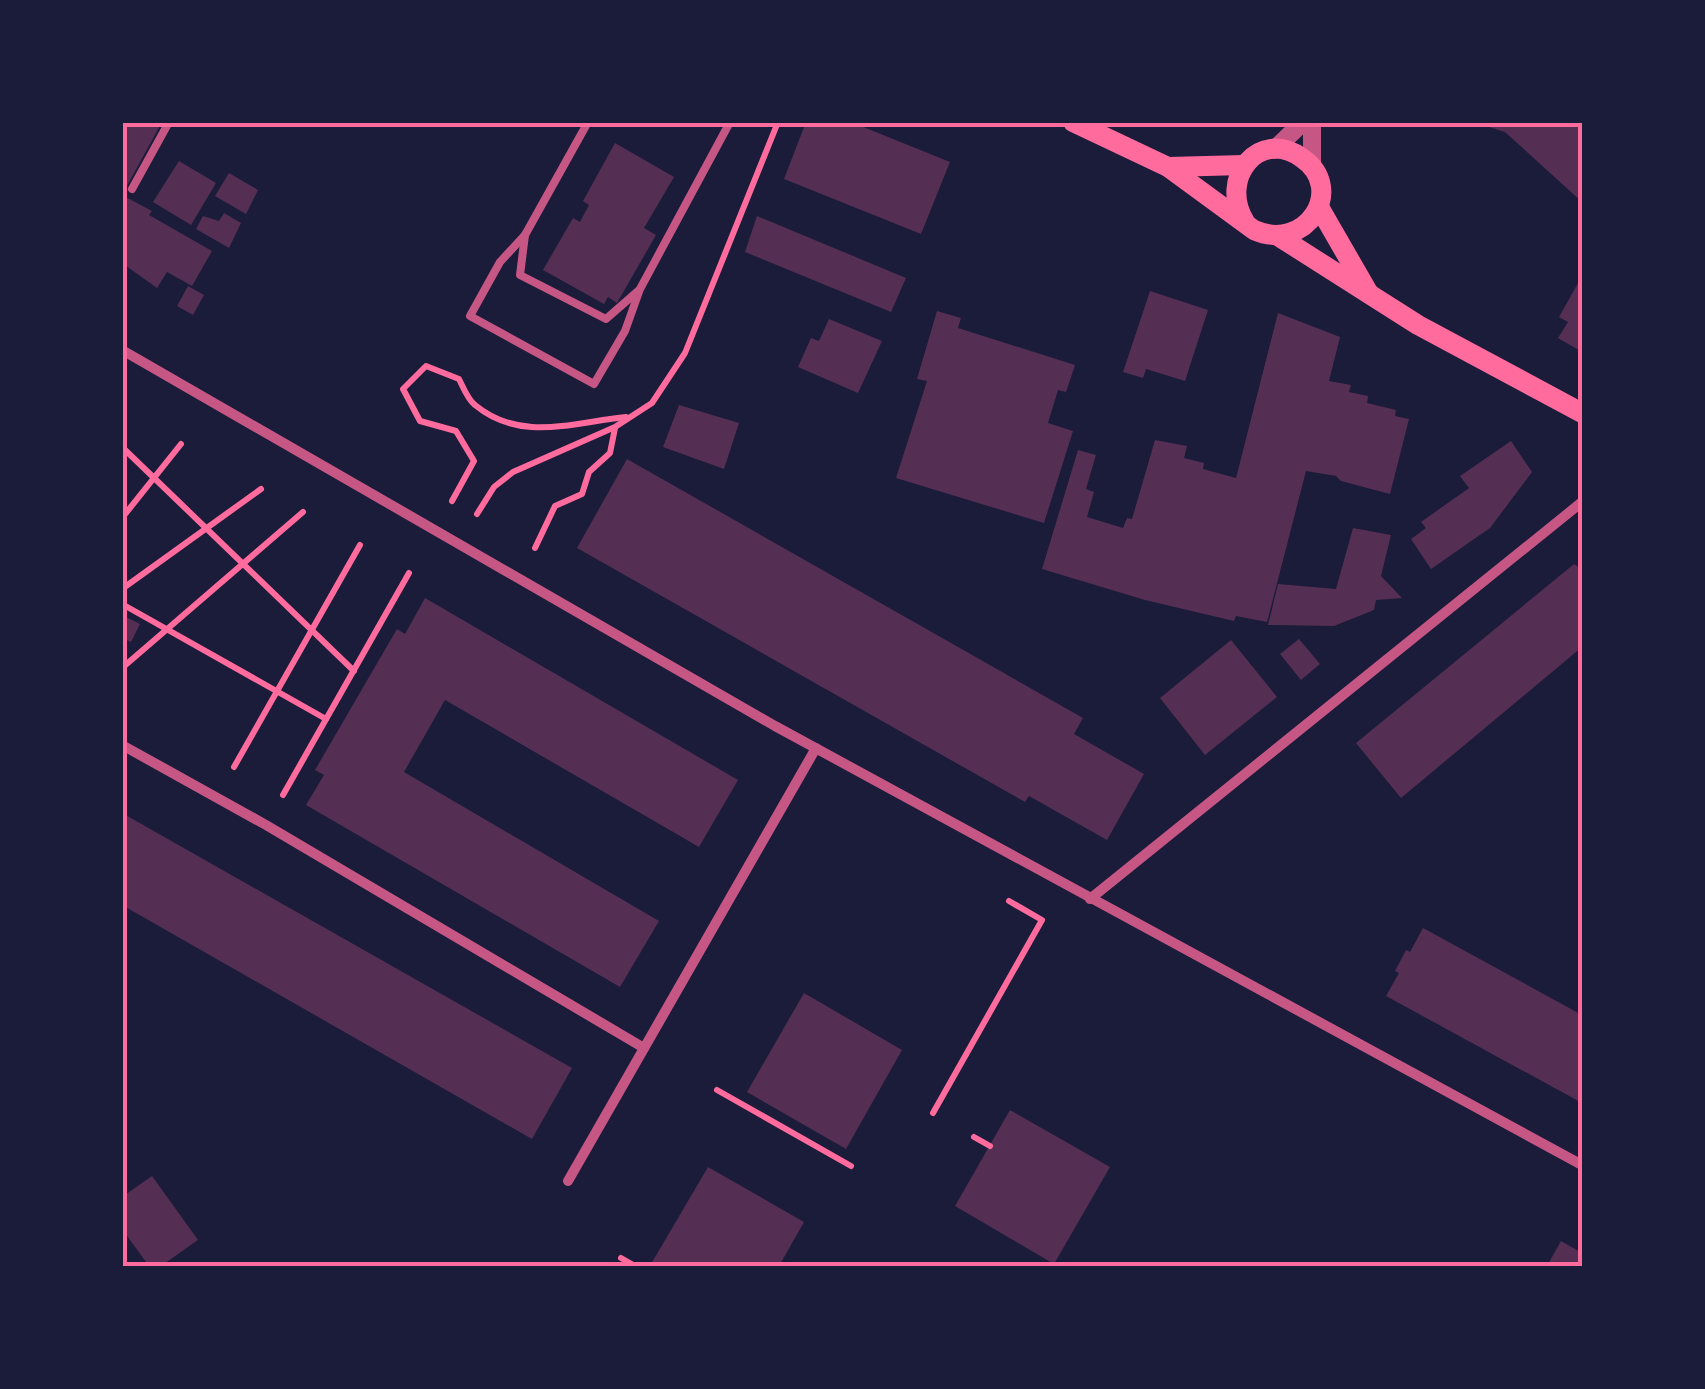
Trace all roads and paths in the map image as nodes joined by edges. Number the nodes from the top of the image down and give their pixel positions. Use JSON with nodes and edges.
{"nodes":[{"id":1,"x":169,"y":122,"type":"edge"},
{"id":2,"x":588,"y":122,"type":"edge"},
{"id":3,"x":778,"y":122,"type":"edge"},
{"id":4,"x":1073,"y":122,"type":"edge"},
{"id":5,"x":1303,"y":122,"type":"edge"},
{"id":6,"x":1312,"y":122,"type":"edge"},
{"id":7,"x":729,"y":123,"type":"edge"},
{"id":8,"x":1274,"y":150,"type":"junction"},
{"id":9,"x":1244,"y":165,"type":"junction"},
{"id":10,"x":1168,"y":166,"type":"junction"},
{"id":11,"x":1312,"y":166,"type":"junction"},
{"id":12,"x":132,"y":189,"type":"dead end"},
{"id":13,"x":1319,"y":207,"type":"junction"},
{"id":14,"x":1244,"y":222,"type":"junction"},
{"id":15,"x":525,"y":235,"type":"junction"},
{"id":16,"x":1278,"y":236,"type":"junction"},
{"id":17,"x":640,"y":289,"type":"junction"},
{"id":18,"x":1369,"y":294,"type":"junction"},
{"id":19,"x":122,"y":350,"type":"edge"},
{"id":20,"x":1582,"y":413,"type":"edge"},
{"id":21,"x":631,"y":417,"type":"junction"},
{"id":22,"x":615,"y":427,"type":"junction"},
{"id":23,"x":182,"y":444,"type":"dead end"},
{"id":24,"x":122,"y":447,"type":"edge"},
{"id":25,"x":154,"y":478,"type":"junction"},
{"id":26,"x":262,"y":489,"type":"dead end"},
{"id":27,"x":452,"y":500,"type":"dead end"},
{"id":28,"x":1582,"y":502,"type":"edge"},
{"id":29,"x":303,"y":512,"type":"dead end"},
{"id":30,"x":477,"y":514,"type":"dead end"},
{"id":31,"x":122,"y":518,"type":"edge"},
{"id":32,"x":207,"y":528,"type":"junction"},
{"id":33,"x":360,"y":545,"type":"dead end"},
{"id":34,"x":536,"y":548,"type":"dead end"},
{"id":35,"x":242,"y":564,"type":"junction"},
{"id":36,"x":409,"y":573,"type":"dead end"},
{"id":37,"x":122,"y":589,"type":"edge"},
{"id":38,"x":122,"y":604,"type":"edge"},
{"id":39,"x":168,"y":630,"type":"junction"},
{"id":40,"x":312,"y":630,"type":"junction"},
{"id":41,"x":122,"y":668,"type":"edge"},
{"id":42,"x":354,"y":671,"type":"junction"},
{"id":43,"x":277,"y":692,"type":"junction"},
{"id":44,"x":326,"y":719,"type":"junction"},
{"id":45,"x":122,"y":745,"type":"edge"},
{"id":46,"x":816,"y":748,"type":"junction"},
{"id":47,"x":234,"y":767,"type":"dead end"},
{"id":48,"x":283,"y":795,"type":"dead end"},
{"id":49,"x":1090,"y":898,"type":"junction"},
{"id":50,"x":1010,"y":901,"type":"dead end"},
{"id":51,"x":644,"y":1048,"type":"junction"},
{"id":52,"x":717,"y":1090,"type":"dead end"},
{"id":53,"x":933,"y":1113,"type":"dead end"},
{"id":54,"x":974,"y":1137,"type":"dead end"},
{"id":55,"x":990,"y":1146,"type":"dead end"},
{"id":56,"x":1582,"y":1165,"type":"edge"},
{"id":57,"x":851,"y":1166,"type":"dead end"},
{"id":58,"x":568,"y":1181,"type":"dead end"},
{"id":59,"x":621,"y":1258,"type":"dead end"},
{"id":60,"x":635,"y":1266,"type":"edge"}],
"edges":[{"from":1,"to":12,"type":"lane"},
{"from":2,"to":15,"type":"lane"},
{"from":3,"to":21,"type":"path"},
{"from":4,"to":10,"type":"main road"},
{"from":5,"to":8,"type":"street"},
{"from":6,"to":11,"type":"street"},
{"from":7,"to":17,"type":"lane"},
{"from":8,"to":9,"type":"main road"},
{"from":8,"to":11,"type":"main road"},
{"from":9,"to":10,"type":"main road"},
{"from":9,"to":14,"type":"main road"},
{"from":10,"to":14,"type":"main road"},
{"from":11,"to":13,"type":"main road"},
{"from":13,"to":16,"type":"main road"},
{"from":13,"to":18,"type":"main road"},
{"from":14,"to":16,"type":"main road"},
{"from":15,"to":17,"type":"lane"},
{"from":15,"to":17,"type":"lane"},
{"from":16,"to":18,"type":"main road"},
{"from":18,"to":20,"type":"main road"},
{"from":19,"to":46,"type":"street"},
{"from":21,"to":22,"type":"path"},
{"from":21,"to":27,"type":"path"},
{"from":22,"to":30,"type":"path"},
{"from":22,"to":34,"type":"path"},
{"from":23,"to":25,"type":"path"},
{"from":24,"to":25,"type":"path"},
{"from":25,"to":31,"type":"path"},
{"from":25,"to":32,"type":"path"},
{"from":26,"to":32,"type":"path"},
{"from":28,"to":49,"type":"street"},
{"from":29,"to":35,"type":"path"},
{"from":32,"to":35,"type":"path"},
{"from":32,"to":37,"type":"path"},
{"from":33,"to":40,"type":"path"},
{"from":35,"to":39,"type":"path"},
{"from":35,"to":40,"type":"path"},
{"from":36,"to":42,"type":"path"},
{"from":38,"to":39,"type":"path"},
{"from":39,"to":41,"type":"path"},
{"from":39,"to":43,"type":"path"},
{"from":40,"to":42,"type":"path"},
{"from":40,"to":43,"type":"path"},
{"from":42,"to":44,"type":"path"},
{"from":43,"to":44,"type":"path"},
{"from":43,"to":47,"type":"path"},
{"from":44,"to":48,"type":"path"},
{"from":45,"to":51,"type":"street"},
{"from":46,"to":49,"type":"street"},
{"from":46,"to":51,"type":"street"},
{"from":49,"to":56,"type":"street"},
{"from":50,"to":53,"type":"path"},
{"from":51,"to":58,"type":"street"},
{"from":52,"to":57,"type":"path"},
{"from":54,"to":55,"type":"path"},
{"from":59,"to":60,"type":"path"}]}
